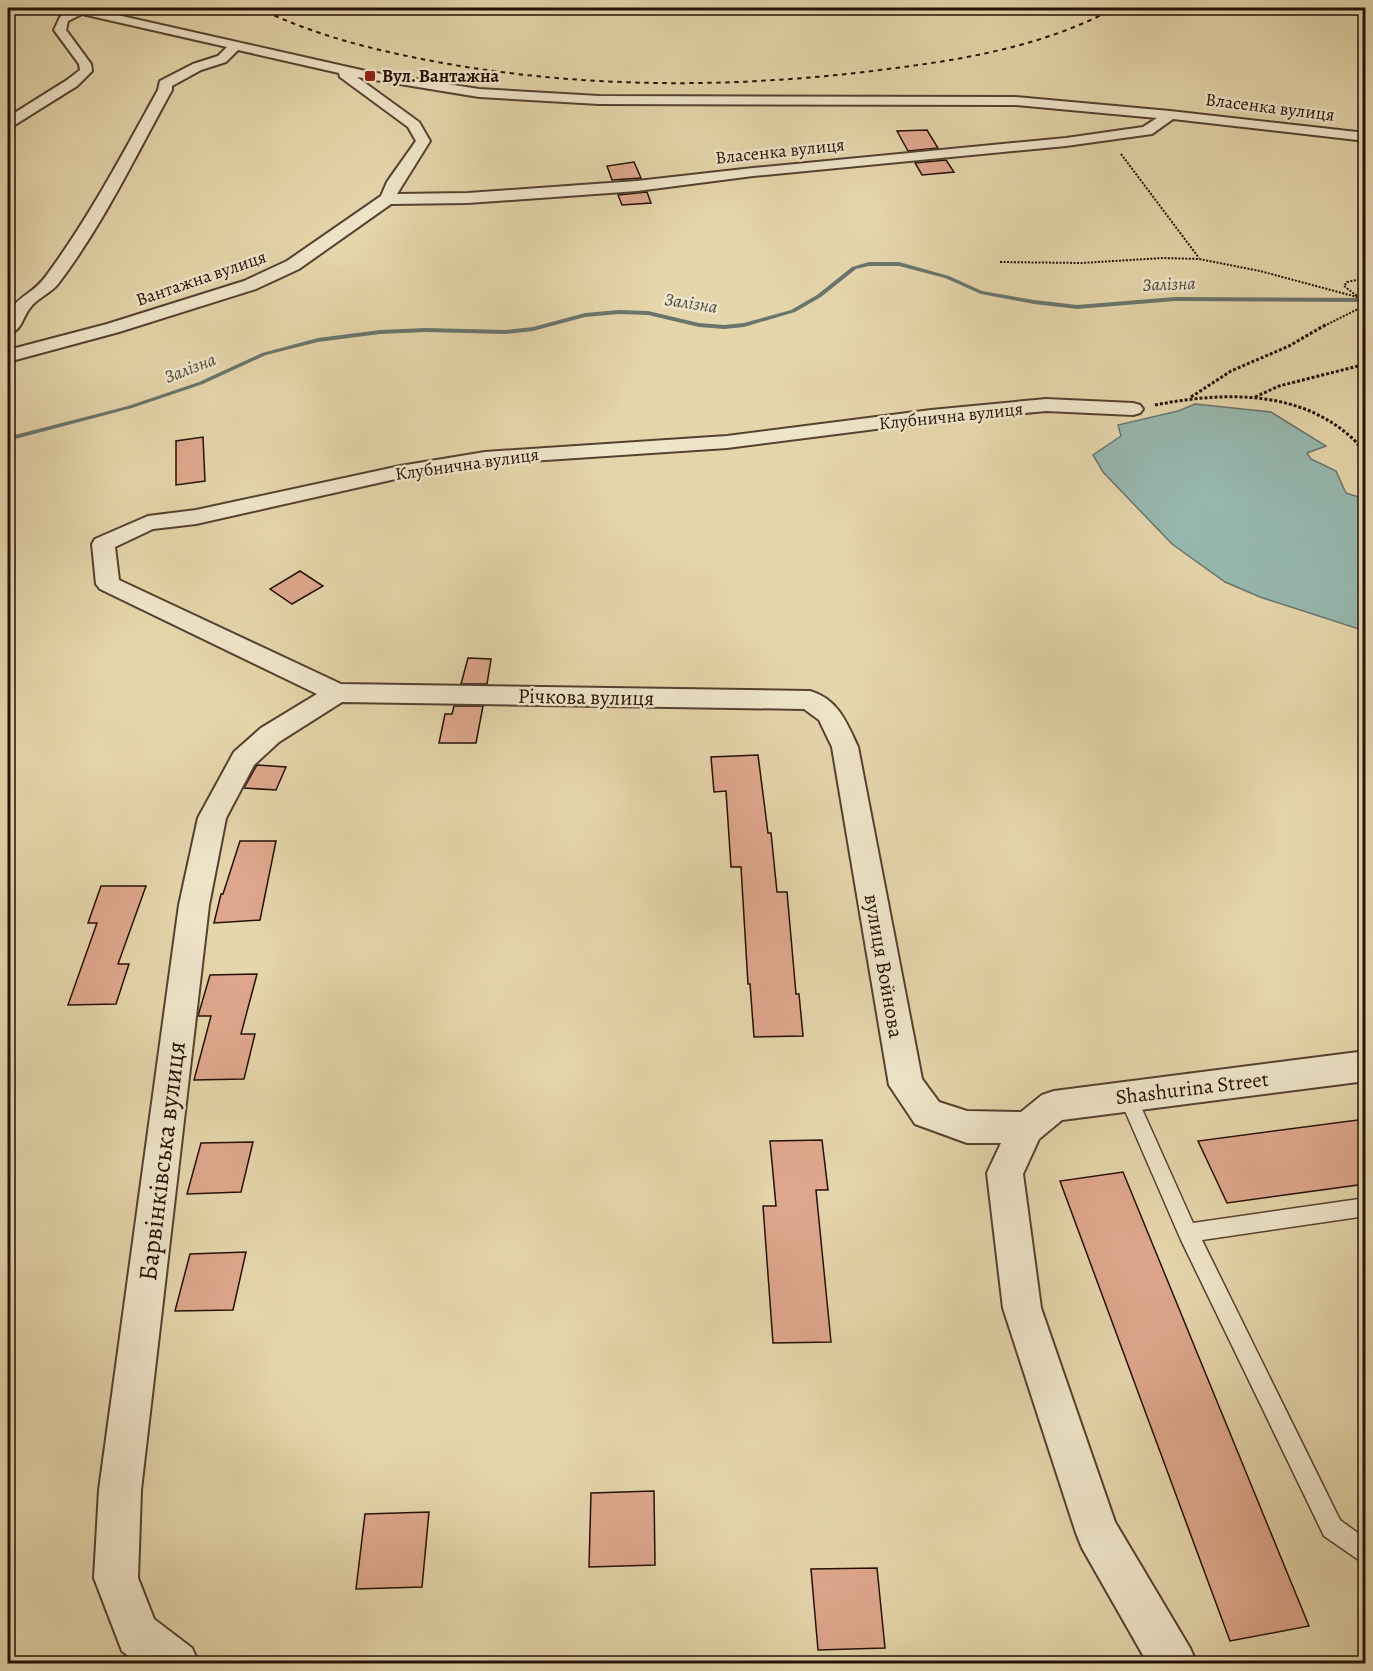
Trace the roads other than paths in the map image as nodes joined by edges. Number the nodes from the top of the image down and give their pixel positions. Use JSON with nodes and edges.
{"nodes":[{"id":1,"x":77,"y":9,"type":"edge"},
{"id":2,"x":236,"y":45,"type":"junction"},
{"id":3,"x":338,"y":69,"type":"junction"},
{"id":4,"x":1166,"y":115,"type":"junction"},
{"id":5,"x":8,"y":123,"type":"edge"},
{"id":6,"x":1365,"y":137,"type":"edge"},
{"id":7,"x":387,"y":200,"type":"junction"},
{"id":8,"x":8,"y":329,"type":"edge"},
{"id":9,"x":8,"y":356,"type":"edge"},
{"id":10,"x":1133,"y":409,"type":"road end"},
{"id":11,"x":337,"y":693,"type":"junction"},
{"id":12,"x":830,"y":715,"type":"joint"},
{"id":13,"x":1365,"y":1066,"type":"edge"},
{"id":14,"x":1128,"y":1097,"type":"junction"},
{"id":15,"x":1027,"y":1128,"type":"junction"},
{"id":16,"x":1365,"y":1207,"type":"edge"},
{"id":17,"x":1188,"y":1233,"type":"junction"},
{"id":18,"x":1365,"y":1554,"type":"edge"},
{"id":19,"x":176,"y":1664,"type":"edge"},
{"id":20,"x":1174,"y":1664,"type":"edge"}],
"edges":[{"from":1,"to":2,"type":"street"},
{"from":1,"to":5,"type":"street"},
{"from":2,"to":3,"type":"street"},
{"from":2,"to":8,"type":"street"},
{"from":3,"to":4,"type":"street"},
{"from":3,"to":7,"type":"street","name":"Вантажна вулиця"},
{"from":4,"to":6,"type":"street","name":"Власенка вулиця"},
{"from":4,"to":7,"type":"street","name":"Власенка вулиця"},
{"from":7,"to":9,"type":"street","name":"Вантажна вулиця"},
{"from":10,"to":11,"type":"street","name":"Клубнична вулиця"},
{"from":11,"to":12,"type":"street","name":"Річкова вулиця"},
{"from":11,"to":19,"type":"street","name":"Барвінківська вулиця"},
{"from":12,"to":15,"type":"street","name":"вулиця Войнова"},
{"from":13,"to":14,"type":"street","name":"Shashurina Street"},
{"from":14,"to":15,"type":"street","name":"Shashurina Street"},
{"from":14,"to":17,"type":"lane"},
{"from":15,"to":20,"type":"street"},
{"from":16,"to":17,"type":"lane"},
{"from":17,"to":18,"type":"lane"}]}
